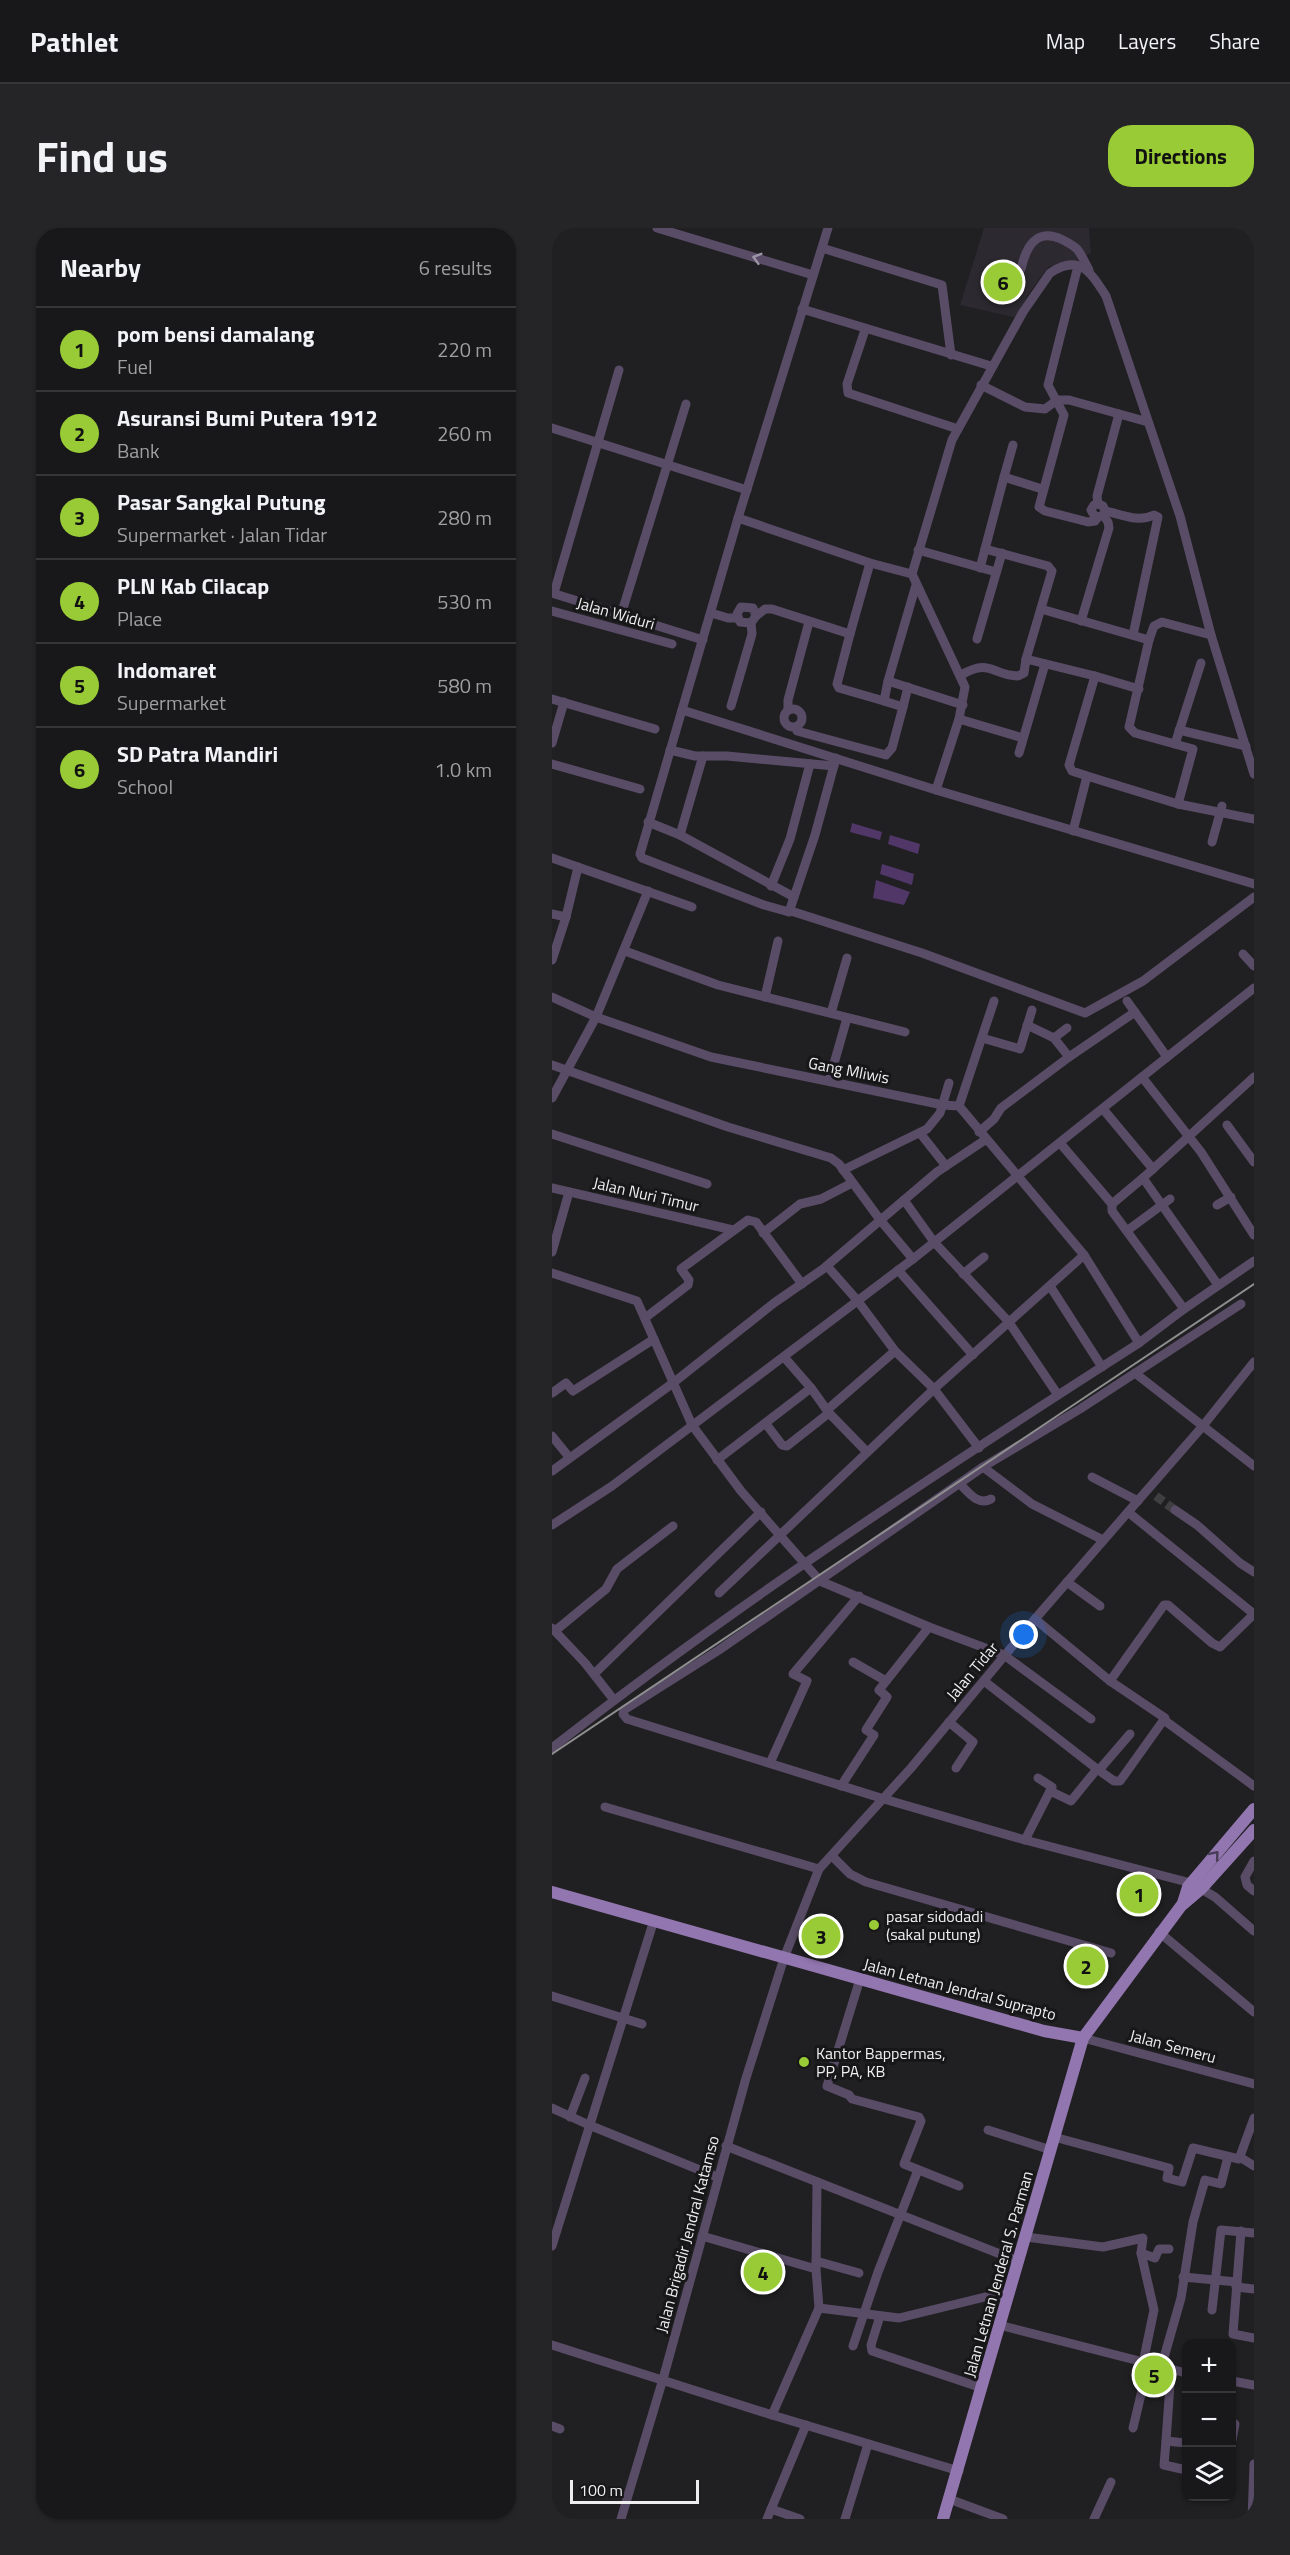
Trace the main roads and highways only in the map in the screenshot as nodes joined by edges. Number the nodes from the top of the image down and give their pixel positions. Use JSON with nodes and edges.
{"nodes":[{"id":1,"x":1254,"y":1809,"type":"edge"},
{"id":2,"x":1254,"y":1830,"type":"edge"},
{"id":3,"x":1196,"y":1886,"type":"junction"},
{"id":4,"x":552,"y":1892,"type":"edge"},
{"id":5,"x":1083,"y":2038,"type":"junction"},
{"id":6,"x":943,"y":2519,"type":"edge"}],
"edges":[{"from":3,"to":1,"type":"main road","one_way":true},
{"from":2,"to":3,"type":"main road"},
{"from":3,"to":5,"type":"main road","name":"Jalan Letnan Jenderal S. Parman"},
{"from":4,"to":5,"type":"main road","name":"Jalan Letnan Jendral Suprapto"},
{"from":5,"to":6,"type":"main road","name":"Jalan Letnan Jenderal S. Parman"}]}
